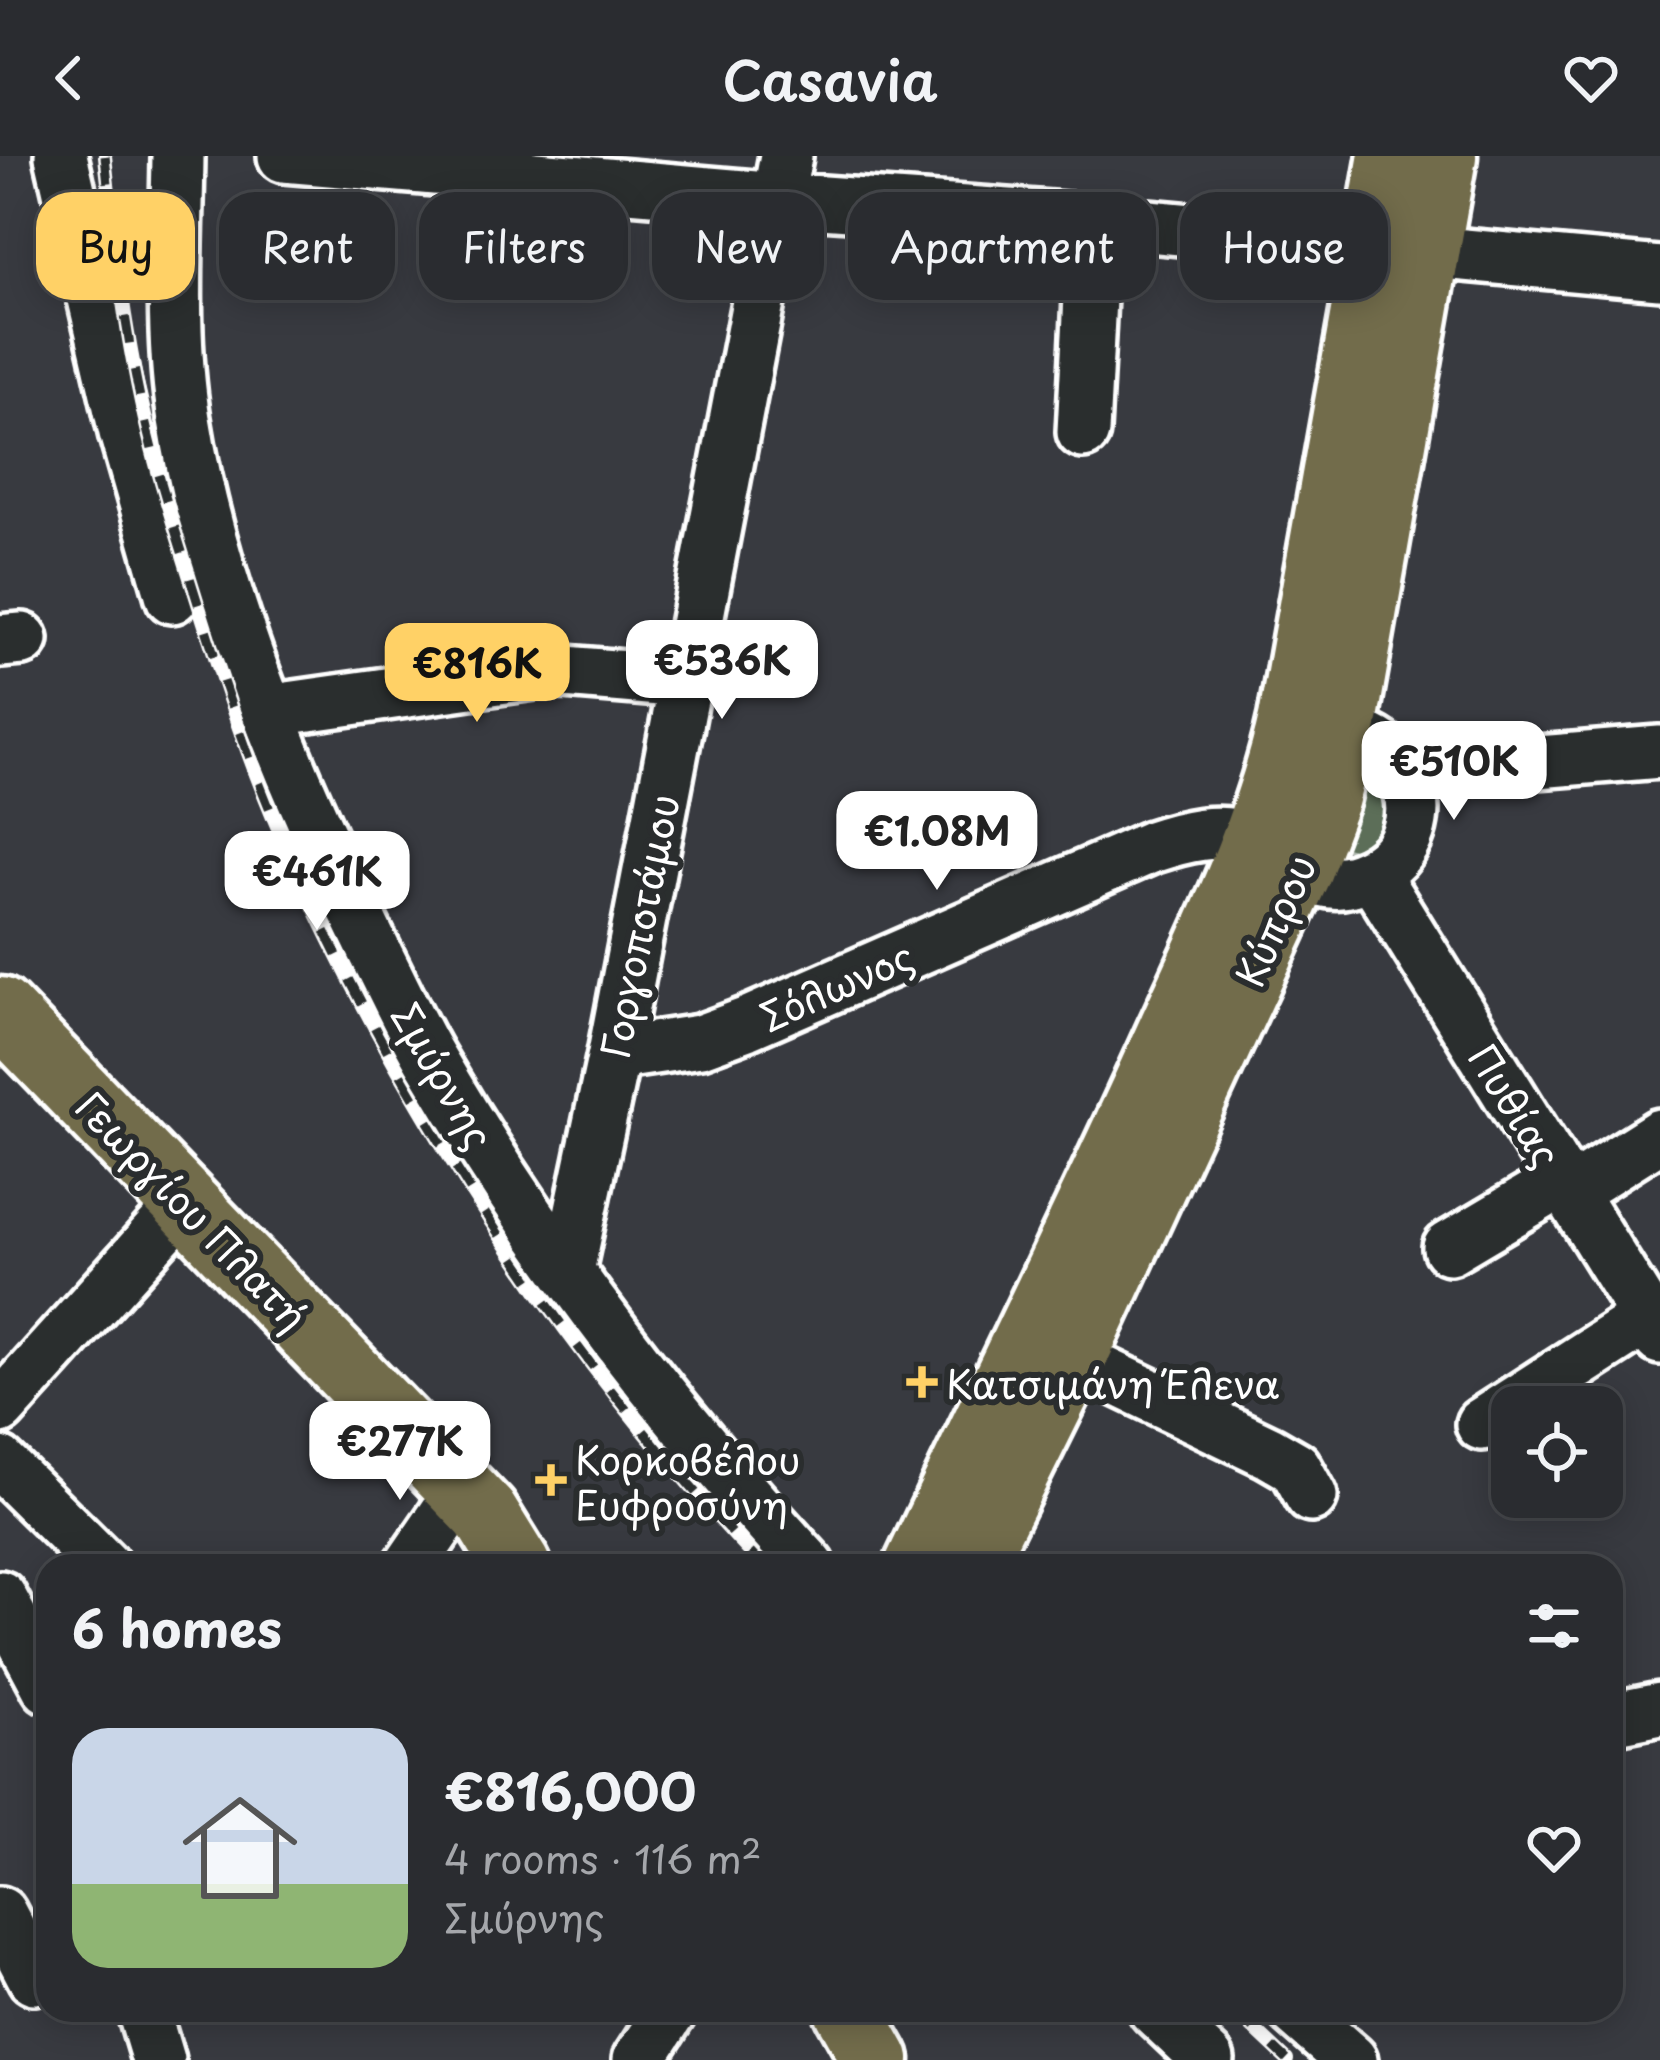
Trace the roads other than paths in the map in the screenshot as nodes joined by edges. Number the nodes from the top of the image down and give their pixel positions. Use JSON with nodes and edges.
{"nodes":[{"id":1,"x":61,"y":156,"type":"edge"},
{"id":2,"x":178,"y":156,"type":"edge"},
{"id":3,"x":284,"y":156,"type":"edge"},
{"id":4,"x":1392,"y":156,"type":"edge"},
{"id":5,"x":1443,"y":156,"type":"edge"},
{"id":6,"x":783,"y":177,"type":"edge"},
{"id":7,"x":889,"y":192,"type":"edge"},
{"id":8,"x":1156,"y":227,"type":"edge"},
{"id":9,"x":1400,"y":250,"type":"junction"},
{"id":10,"x":1660,"y":273,"type":"edge"},
{"id":11,"x":1090,"y":300,"type":"edge"},
{"id":12,"x":1083,"y":432,"type":"dead end"},
{"id":13,"x":172,"y":597,"type":"dead end"},
{"id":14,"x":685,"y":682,"type":"junction"},
{"id":15,"x":266,"y":711,"type":"junction"},
{"id":16,"x":1314,"y":742,"type":"junction"},
{"id":17,"x":1660,"y":752,"type":"edge"},
{"id":18,"x":1404,"y":773,"type":"junction"},
{"id":19,"x":1276,"y":855,"type":"junction"},
{"id":20,"x":1372,"y":873,"type":"junction"},
{"id":21,"x":0,"y":1011,"type":"edge"},
{"id":22,"x":614,"y":1054,"type":"junction"},
{"id":23,"x":1660,"y":1135,"type":"edge"},
{"id":24,"x":1566,"y":1186,"type":"junction"},
{"id":25,"x":185,"y":1203,"type":"junction"},
{"id":26,"x":1449,"y":1248,"type":"dead end"},
{"id":27,"x":568,"y":1271,"type":"junction"},
{"id":28,"x":1654,"y":1328,"type":"edge"},
{"id":29,"x":1072,"y":1358,"type":"junction"},
{"id":30,"x":0,"y":1408,"type":"edge"},
{"id":31,"x":1483,"y":1424,"type":"dead end"},
{"id":32,"x":0,"y":1463,"type":"edge"},
{"id":33,"x":1311,"y":1496,"type":"dead end"},
{"id":34,"x":488,"y":1524,"type":"edge"},
{"id":35,"x":92,"y":1554,"type":"edge"},
{"id":36,"x":432,"y":1554,"type":"edge"},
{"id":37,"x":544,"y":1554,"type":"edge"},
{"id":38,"x":798,"y":1554,"type":"edge"},
{"id":39,"x":924,"y":1554,"type":"edge"},
{"id":40,"x":976,"y":1554,"type":"edge"},
{"id":41,"x":0,"y":1598,"type":"edge"},
{"id":42,"x":36,"y":1665,"type":"edge"},
{"id":43,"x":1660,"y":1709,"type":"edge"},
{"id":44,"x":1623,"y":1717,"type":"edge"},
{"id":45,"x":0,"y":1913,"type":"edge"},
{"id":46,"x":34,"y":1978,"type":"dead end"},
{"id":47,"x":146,"y":2022,"type":"edge"},
{"id":48,"x":663,"y":2022,"type":"edge"},
{"id":49,"x":818,"y":2022,"type":"edge"},
{"id":50,"x":855,"y":2022,"type":"edge"},
{"id":51,"x":1168,"y":2022,"type":"edge"},
{"id":52,"x":1308,"y":2022,"type":"edge"},
{"id":53,"x":158,"y":2060,"type":"edge"},
{"id":54,"x":639,"y":2060,"type":"edge"},
{"id":55,"x":839,"y":2060,"type":"edge"},
{"id":56,"x":876,"y":2060,"type":"edge"},
{"id":57,"x":1208,"y":2060,"type":"edge"},
{"id":58,"x":1351,"y":2060,"type":"edge"}],
"edges":[{"from":1,"to":13,"type":"street"},
{"from":2,"to":15,"type":"street","name":"Σμύρνης"},
{"from":3,"to":6,"type":"street"},
{"from":4,"to":9,"type":"main road","name":"Κύπρου"},
{"from":5,"to":9,"type":"main road","name":"Κύπρου"},
{"from":6,"to":7,"type":"street"},
{"from":6,"to":14,"type":"street","name":"Γοργοποτάμου"},
{"from":8,"to":9,"type":"street"},
{"from":9,"to":10,"type":"street"},
{"from":9,"to":16,"type":"main road","name":"Κύπρου"},
{"from":11,"to":12,"type":"street"},
{"from":14,"to":15,"type":"street"},
{"from":14,"to":22,"type":"street","name":"Γοργοποτάμου"},
{"from":15,"to":27,"type":"street","name":"Σμύρνης"},
{"from":16,"to":18,"type":"street"},
{"from":16,"to":19,"type":"main road","name":"Κύπρου"},
{"from":17,"to":18,"type":"street"},
{"from":18,"to":20,"type":"street"},
{"from":19,"to":20,"type":"street","name":"Σόλωνος"},
{"from":19,"to":22,"type":"street","name":"Σόλωνος"},
{"from":19,"to":29,"type":"main road","name":"Κύπρου"},
{"from":19,"to":39,"type":"main road","name":"Κύπρου"},
{"from":20,"to":24,"type":"street","name":"Πυθίας"},
{"from":21,"to":25,"type":"main road","name":"Γεωργίου Πλατή"},
{"from":22,"to":27,"type":"street","name":"Γοργοποτάμου"},
{"from":23,"to":24,"type":"street"},
{"from":24,"to":26,"type":"street"},
{"from":24,"to":28,"type":"street","name":"Πυθίας"},
{"from":25,"to":30,"type":"street"},
{"from":25,"to":34,"type":"main road","name":"Γεωργίου Πλατή"},
{"from":27,"to":38,"type":"street","name":"Σμύρνης"},
{"from":28,"to":31,"type":"street"},
{"from":29,"to":33,"type":"street"},
{"from":29,"to":40,"type":"main road","name":"Κύπρου"},
{"from":32,"to":35,"type":"street"},
{"from":34,"to":36,"type":"street"},
{"from":34,"to":37,"type":"main road","name":"Γεωργίου Πλατή"},
{"from":41,"to":42,"type":"street"},
{"from":43,"to":44,"type":"street"},
{"from":45,"to":46,"type":"street"},
{"from":47,"to":53,"type":"street"},
{"from":48,"to":54,"type":"street"},
{"from":49,"to":55,"type":"main road"},
{"from":50,"to":56,"type":"main road"},
{"from":51,"to":57,"type":"street"},
{"from":52,"to":58,"type":"street"}]}
